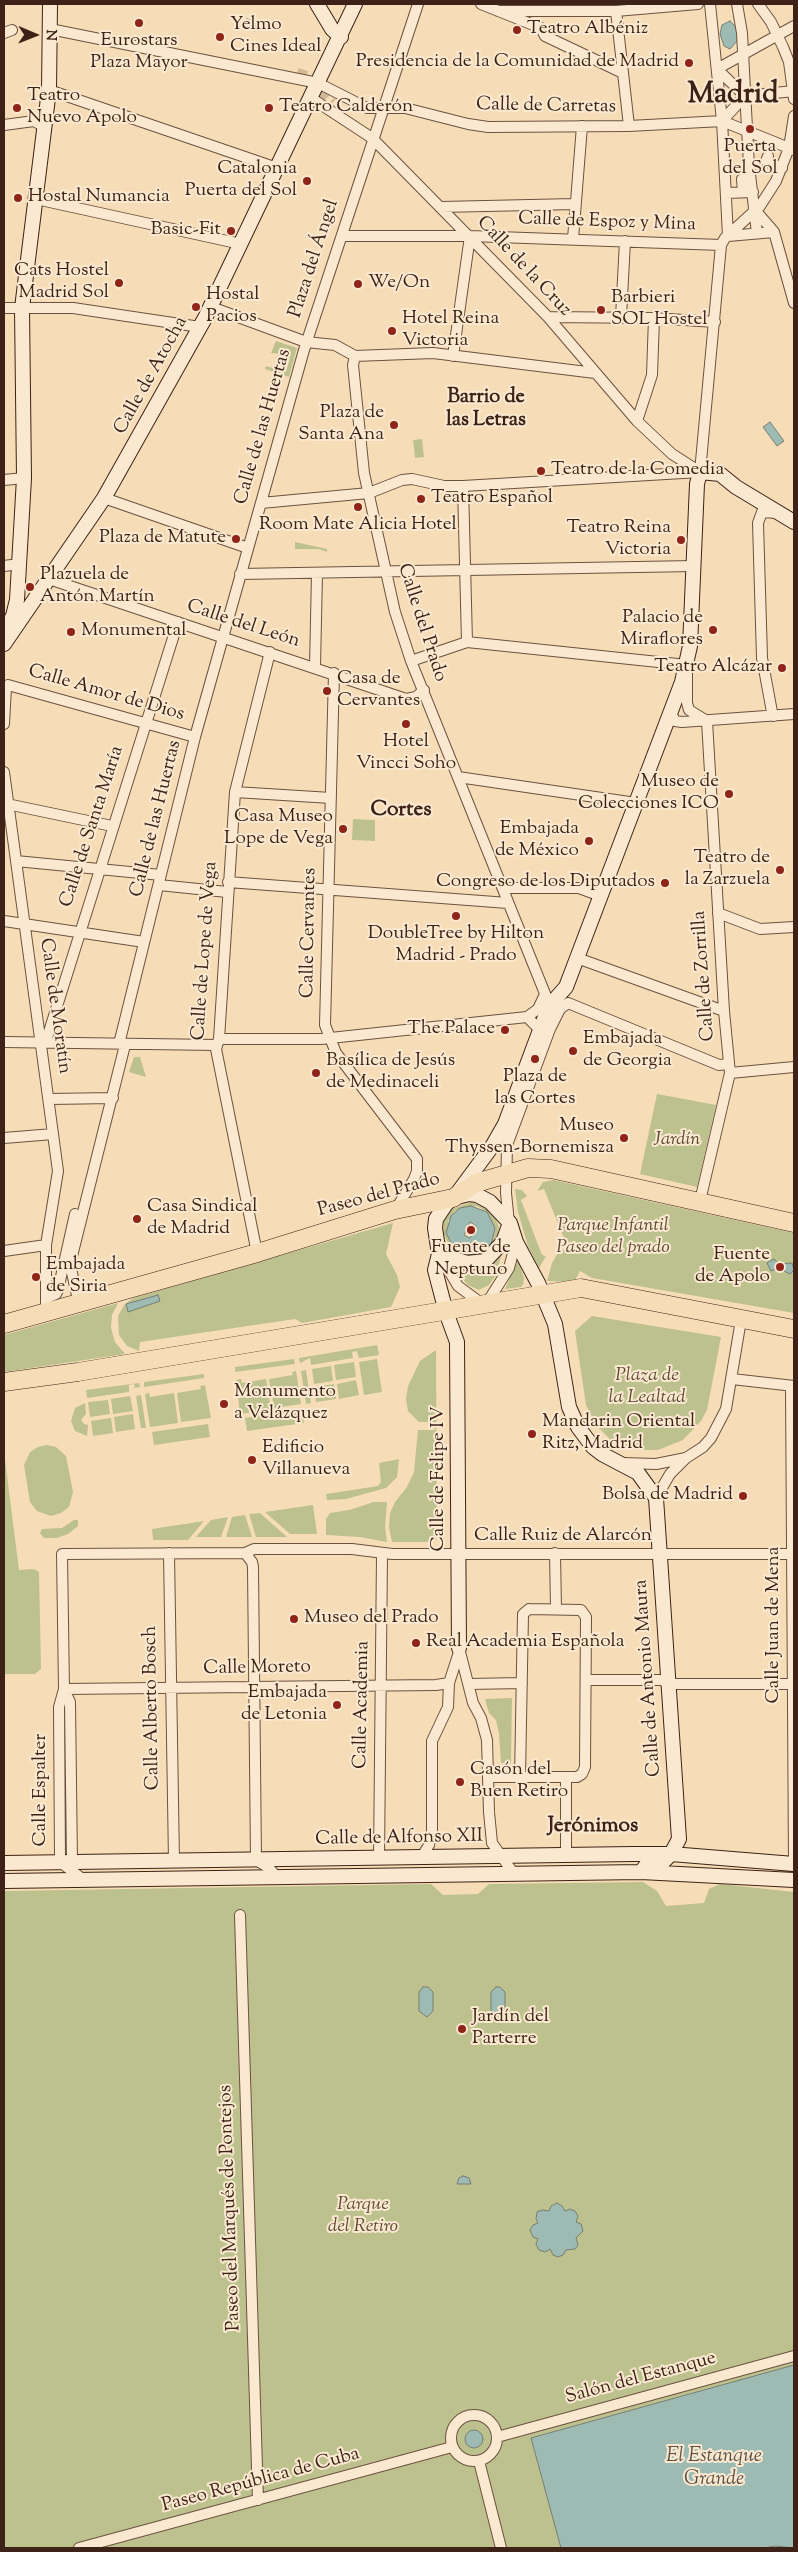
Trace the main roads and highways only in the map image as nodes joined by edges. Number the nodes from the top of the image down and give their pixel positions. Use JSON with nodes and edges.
{"nodes":[{"id":1,"x":794,"y":1223,"type":"edge"},
{"id":2,"x":4,"y":1324,"type":"edge"},
{"id":3,"x":794,"y":1329,"type":"edge"},
{"id":4,"x":4,"y":1382,"type":"edge"}],
"edges":[{"from":1,"to":2,"type":"highway","name":"Paseo del Prado"},
{"from":3,"to":4,"type":"highway"}]}
